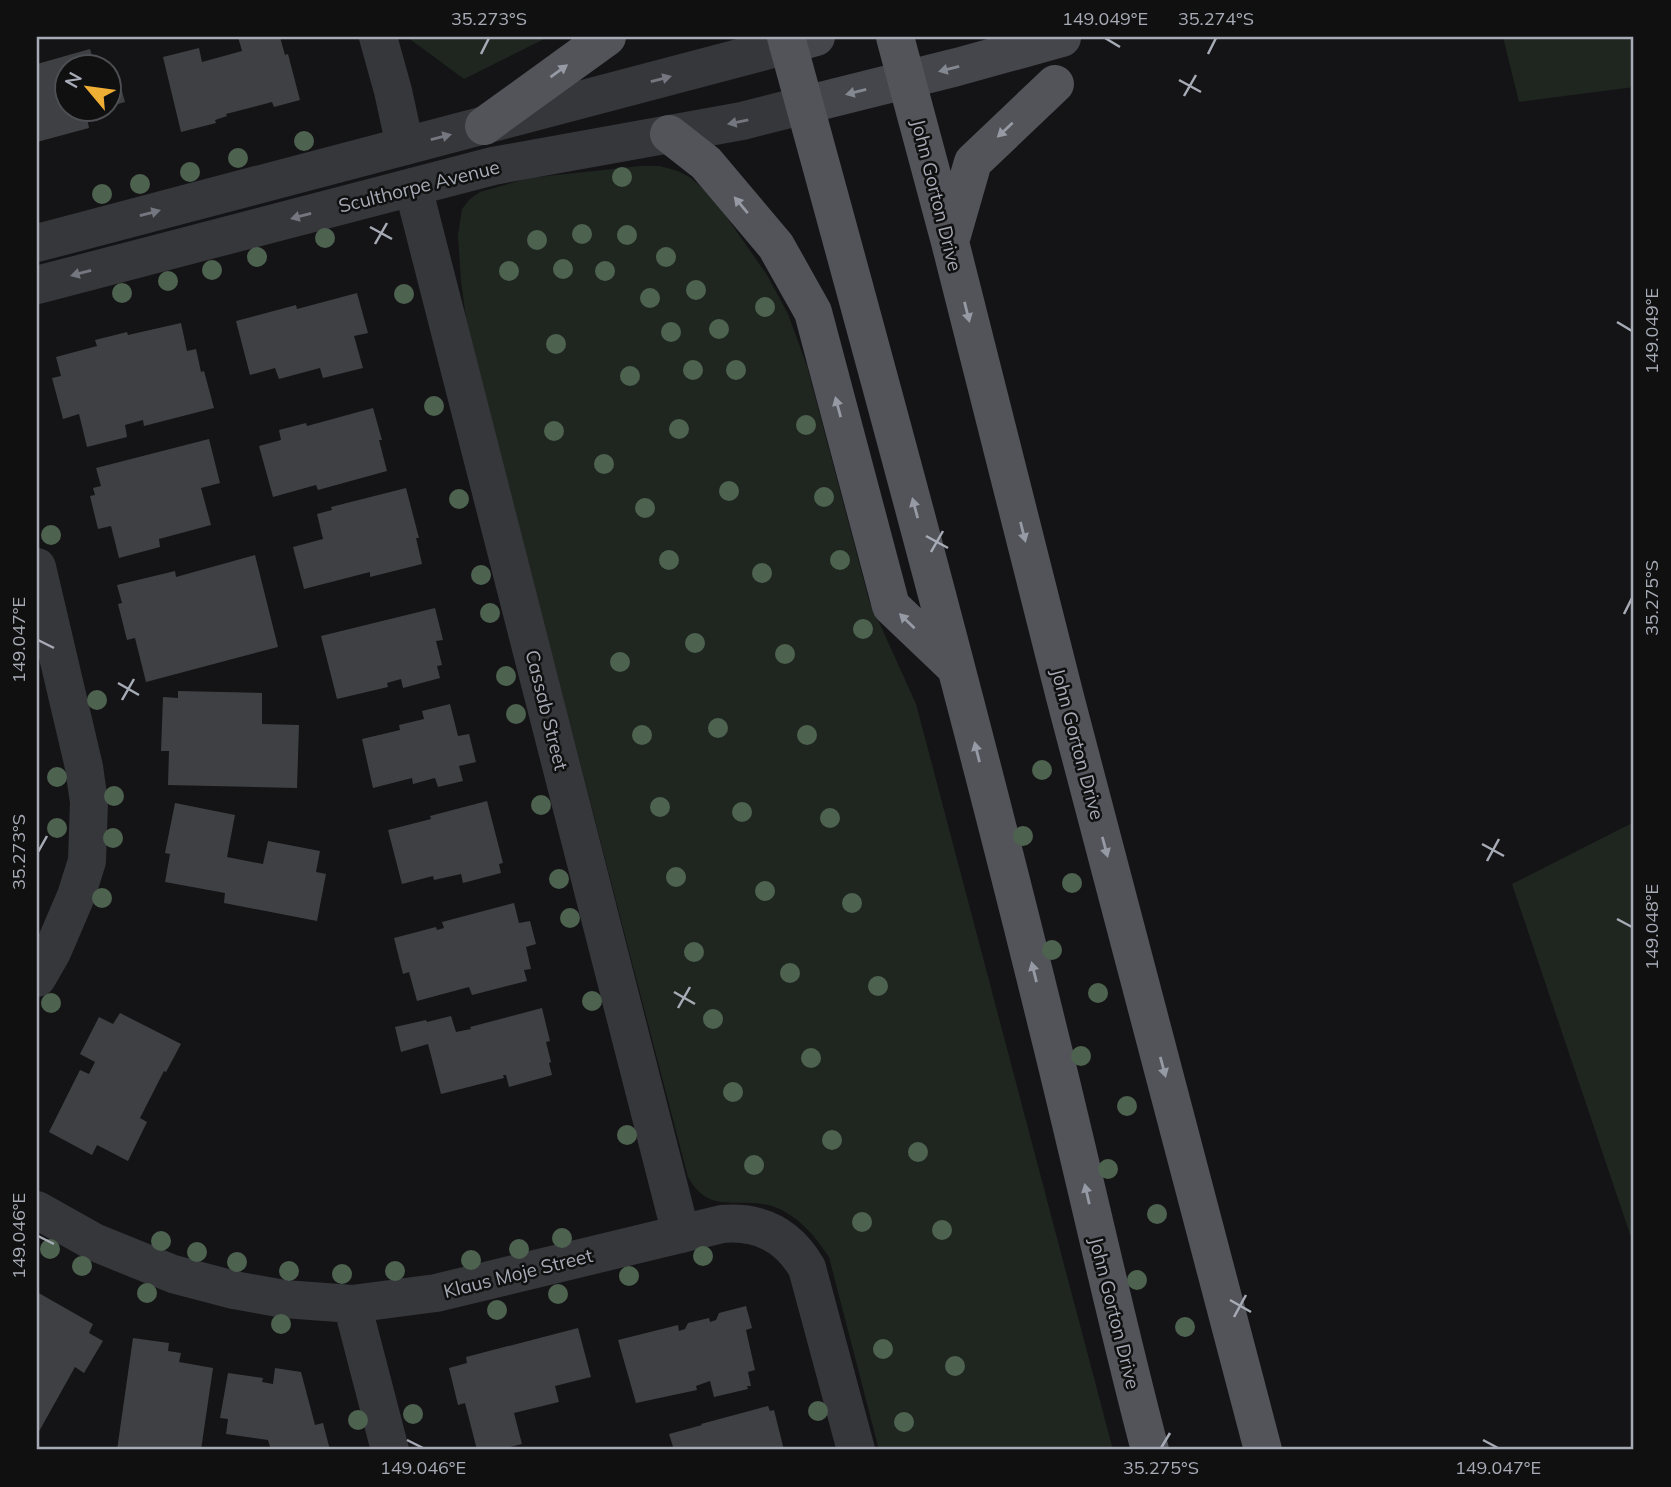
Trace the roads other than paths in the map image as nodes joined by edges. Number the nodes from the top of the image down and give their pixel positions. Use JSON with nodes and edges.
{"nodes":[{"id":1,"x":379,"y":37,"type":"edge"},
{"id":2,"x":607,"y":37,"type":"edge"},
{"id":3,"x":895,"y":37,"type":"edge"},
{"id":4,"x":1062,"y":38,"type":"edge"},
{"id":5,"x":797,"y":39,"type":"edge"},
{"id":6,"x":907,"y":80,"type":"junction"},
{"id":7,"x":1055,"y":84,"type":"dead end"},
{"id":8,"x":805,"y":105,"type":"junction"},
{"id":9,"x":484,"y":126,"type":"junction"},
{"id":10,"x":669,"y":134,"type":"junction"},
{"id":11,"x":405,"y":146,"type":"junction"},
{"id":12,"x":413,"y":187,"type":"junction"},
{"id":13,"x":950,"y":242,"type":"junction"},
{"id":14,"x":37,"y":243,"type":"edge"},
{"id":15,"x":37,"y":285,"type":"edge"},
{"id":16,"x":37,"y":567,"type":"edge"},
{"id":17,"x":956,"y":668,"type":"junction"},
{"id":18,"x":37,"y":978,"type":"edge"},
{"id":19,"x":37,"y":1210,"type":"edge"},
{"id":20,"x":681,"y":1234,"type":"junction"},
{"id":21,"x":352,"y":1304,"type":"junction"},
{"id":22,"x":390,"y":1450,"type":"edge"},
{"id":23,"x":856,"y":1450,"type":"edge"},
{"id":24,"x":1150,"y":1450,"type":"edge"},
{"id":25,"x":1263,"y":1450,"type":"edge"}],
"edges":[{"from":1,"to":11,"type":"street"},
{"from":9,"to":2,"type":"main road","one_way":true},
{"from":3,"to":6,"type":"main road","name":"John Gorton Drive"},
{"from":4,"to":6,"type":"main road","one_way":true},
{"from":5,"to":8,"type":"main road","name":"John Gorton Drive"},
{"from":9,"to":5,"type":"street","one_way":true},
{"from":6,"to":8,"type":"main road","one_way":true},
{"from":6,"to":13,"type":"main road","name":"John Gorton Drive"},
{"from":7,"to":13,"type":"main road","one_way":true},
{"from":8,"to":10,"type":"street","name":"Sculthorpe Avenue","one_way":true},
{"from":17,"to":8,"type":"main road","name":"John Gorton Drive","one_way":true},
{"from":11,"to":9,"type":"street","one_way":true},
{"from":10,"to":12,"type":"street","name":"Sculthorpe Avenue"},
{"from":17,"to":10,"type":"main road","one_way":true},
{"from":14,"to":11,"type":"street","one_way":true},
{"from":12,"to":15,"type":"street","name":"Sculthorpe Avenue","one_way":true},
{"from":12,"to":20,"type":"street","name":"Cassab Street"},
{"from":13,"to":25,"type":"main road","name":"John Gorton Drive","one_way":true},
{"from":16,"to":18,"type":"street"},
{"from":24,"to":17,"type":"main road","name":"John Gorton Drive","one_way":true},
{"from":19,"to":21,"type":"street","name":"Klaus Moje Street"},
{"from":20,"to":21,"type":"street","name":"Klaus Moje Street"},
{"from":20,"to":23,"type":"street","name":"Klaus Moje Street"},
{"from":21,"to":22,"type":"street"}]}
